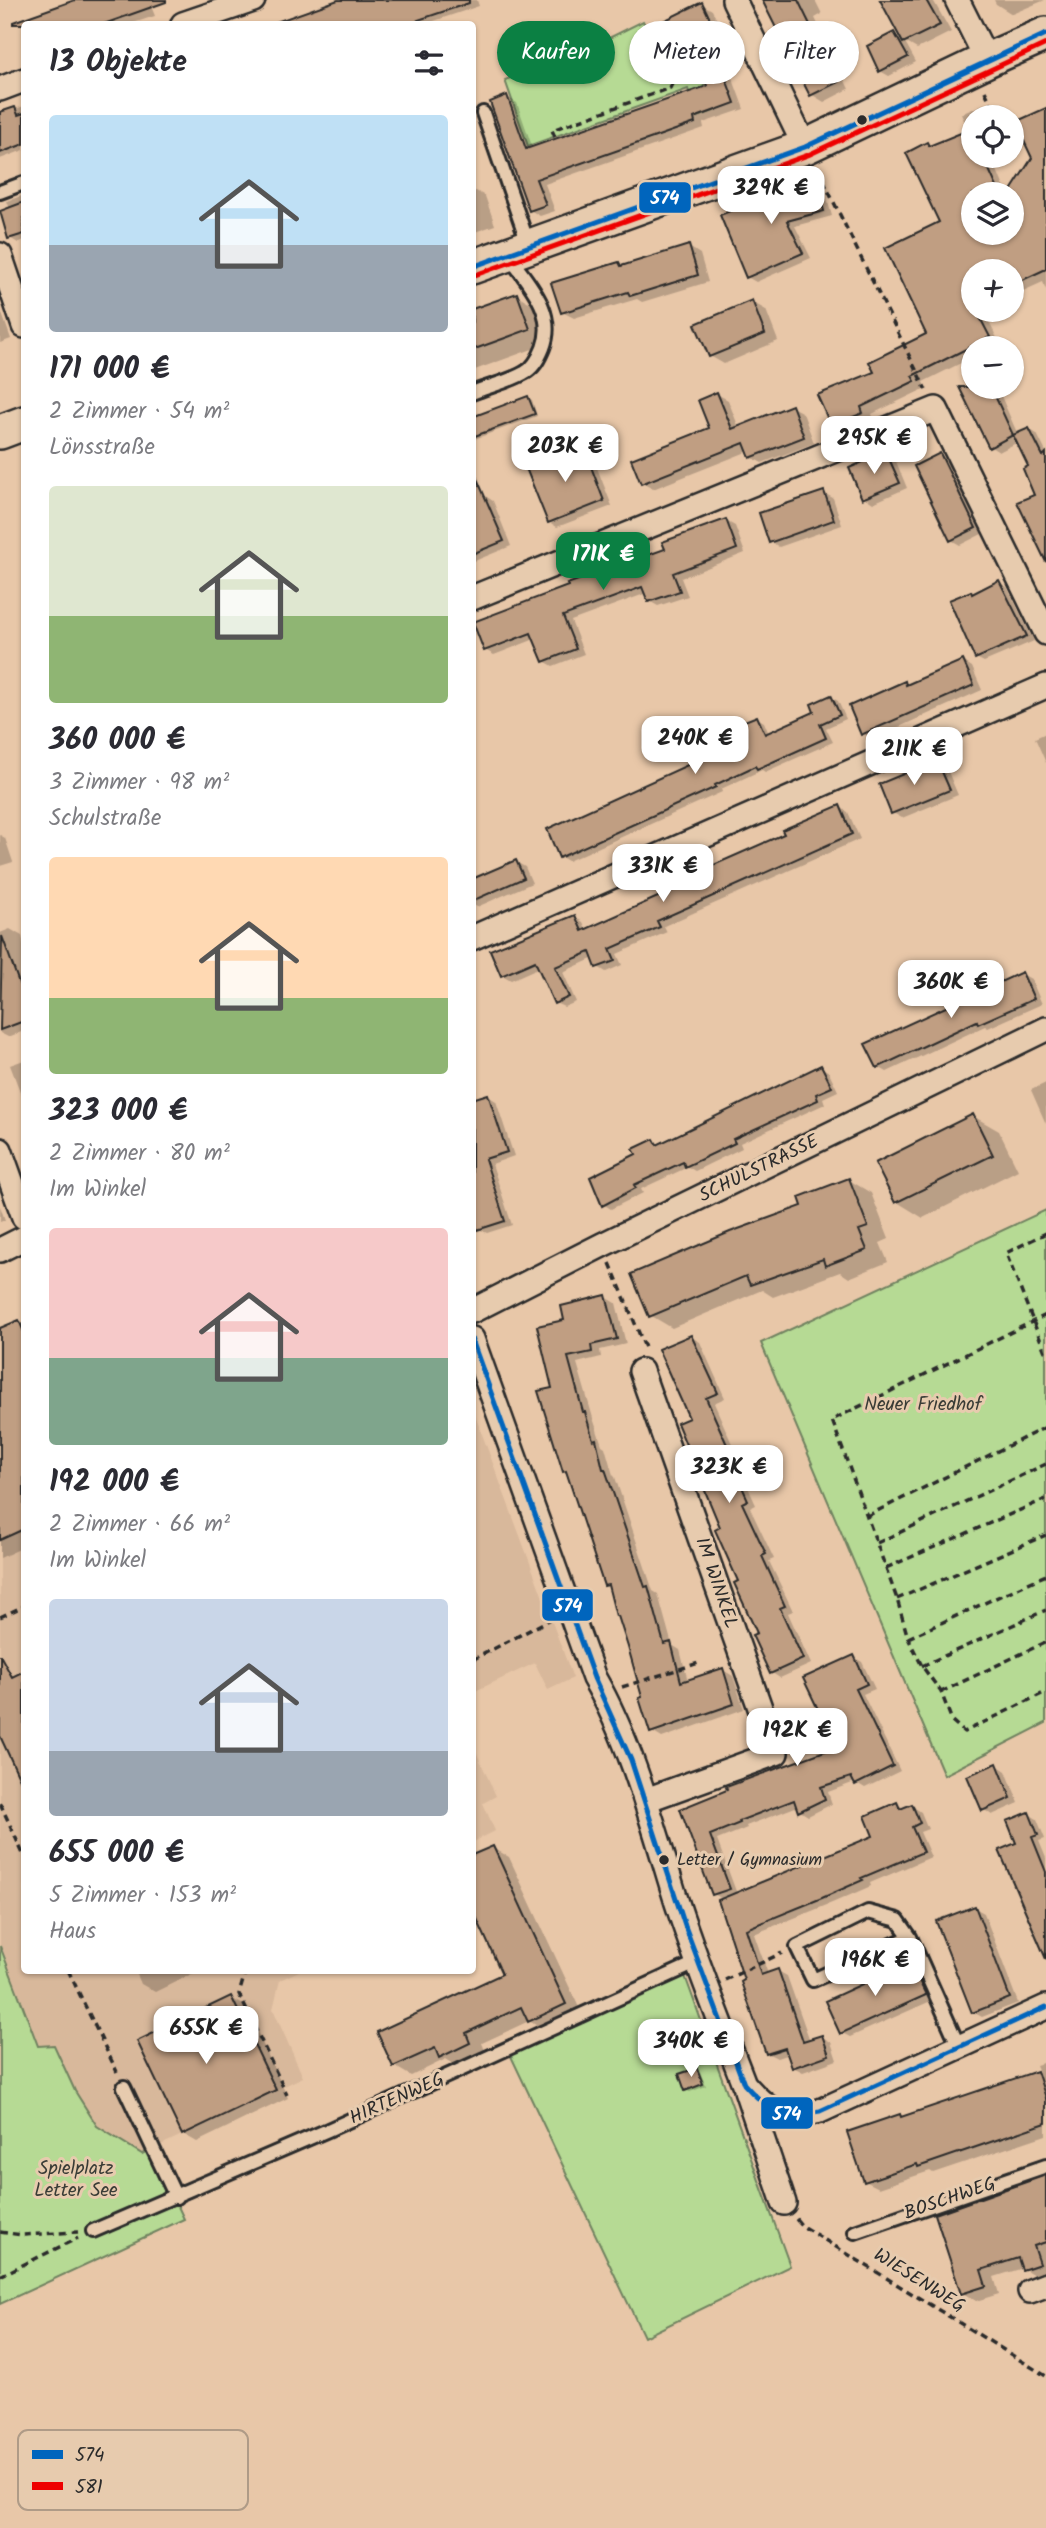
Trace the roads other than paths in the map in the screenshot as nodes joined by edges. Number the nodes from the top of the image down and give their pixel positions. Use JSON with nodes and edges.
{"nodes":[{"id":1,"x":253,"y":0,"type":"edge"},
{"id":2,"x":734,"y":0,"type":"edge"},
{"id":3,"x":957,"y":0,"type":"edge"},
{"id":4,"x":192,"y":21,"type":"edge"},
{"id":5,"x":1046,"y":34,"type":"edge"},
{"id":6,"x":987,"y":60,"type":"junction"},
{"id":7,"x":21,"y":81,"type":"edge"},
{"id":8,"x":0,"y":89,"type":"edge"},
{"id":9,"x":483,"y":113,"type":"dead end"},
{"id":10,"x":805,"y":147,"type":"junction"},
{"id":11,"x":21,"y":184,"type":"edge"},
{"id":12,"x":0,"y":192,"type":"edge"},
{"id":13,"x":518,"y":251,"type":"junction"},
{"id":14,"x":0,"y":255,"type":"edge"},
{"id":15,"x":476,"y":266,"type":"edge"},
{"id":16,"x":17,"y":276,"type":"edge"},
{"id":17,"x":21,"y":305,"type":"edge"},
{"id":18,"x":476,"y":391,"type":"edge"},
{"id":19,"x":21,"y":424,"type":"edge"},
{"id":20,"x":0,"y":432,"type":"edge"},
{"id":21,"x":476,"y":596,"type":"edge"},
{"id":22,"x":1046,"y":633,"type":"edge"},
{"id":23,"x":1046,"y":686,"type":"edge"},
{"id":24,"x":476,"y":936,"type":"edge"},
{"id":25,"x":1046,"y":1029,"type":"edge"},
{"id":26,"x":0,"y":1150,"type":"edge"},
{"id":27,"x":21,"y":1209,"type":"edge"},
{"id":28,"x":21,"y":1240,"type":"edge"},
{"id":29,"x":0,"y":1250,"type":"edge"},
{"id":30,"x":476,"y":1309,"type":"edge"},
{"id":31,"x":476,"y":1350,"type":"edge"},
{"id":32,"x":641,"y":1371,"type":"road end"},
{"id":33,"x":646,"y":1800,"type":"junction"},
{"id":34,"x":909,"y":1937,"type":"junction"},
{"id":35,"x":698,"y":1962,"type":"junction"},
{"id":36,"x":1046,"y":2007,"type":"edge"},
{"id":37,"x":960,"y":2049,"type":"junction"},
{"id":38,"x":744,"y":2084,"type":"junction"},
{"id":39,"x":124,"y":2087,"type":"road end"},
{"id":40,"x":1046,"y":2166,"type":"edge"},
{"id":41,"x":176,"y":2197,"type":"junction"},
{"id":42,"x":784,"y":2203,"type":"road end"},
{"id":43,"x":93,"y":2231,"type":"road end"},
{"id":44,"x":855,"y":2232,"type":"dead end"}],
"edges":[{"from":1,"to":4,"type":"street"},
{"from":2,"to":10,"type":"street"},
{"from":3,"to":6,"type":"street"},
{"from":5,"to":6,"type":"main road"},
{"from":6,"to":10,"type":"main road"},
{"from":7,"to":8,"type":"street"},
{"from":9,"to":13,"type":"lane"},
{"from":10,"to":13,"type":"main road"},
{"from":11,"to":12,"type":"lane"},
{"from":13,"to":15,"type":"main road"},
{"from":13,"to":18,"type":"lane"},
{"from":14,"to":16,"type":"street"},
{"from":16,"to":17,"type":"street"},
{"from":19,"to":20,"type":"main road"},
{"from":21,"to":22,"type":"street"},
{"from":23,"to":24,"type":"street"},
{"from":25,"to":30,"type":"street","name":"SCHULSTRASSE"},
{"from":26,"to":27,"type":"street"},
{"from":28,"to":29,"type":"street"},
{"from":31,"to":33,"type":"street"},
{"from":32,"to":33,"type":"street","name":"IM WINKEL"},
{"from":33,"to":35,"type":"street"},
{"from":34,"to":34,"type":"lane"},
{"from":34,"to":37,"type":"lane"},
{"from":35,"to":38,"type":"street"},
{"from":35,"to":41,"type":"lane","name":"HIRTENWEG"},
{"from":36,"to":37,"type":"street"},
{"from":37,"to":38,"type":"street"},
{"from":38,"to":42,"type":"street"},
{"from":39,"to":41,"type":"lane"},
{"from":40,"to":44,"type":"lane","name":"BOSCHWEG"},
{"from":41,"to":43,"type":"lane","name":"HIRTENWEG"}]}
